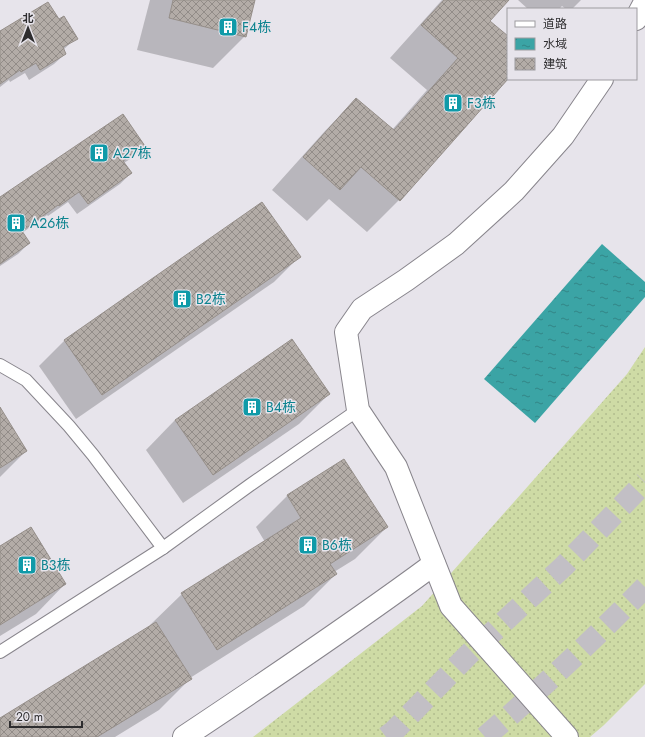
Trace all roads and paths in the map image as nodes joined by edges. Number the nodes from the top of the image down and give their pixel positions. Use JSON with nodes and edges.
{"nodes":[{"id":1,"x":645,"y":2,"type":"edge"},
{"id":2,"x":637,"y":17,"type":"edge"},
{"id":3,"x":601,"y":80,"type":"edge"},
{"id":4,"x":0,"y":365,"type":"edge"},
{"id":5,"x":358,"y":410,"type":"junction"},
{"id":6,"x":163,"y":548,"type":"junction"},
{"id":7,"x":434,"y":564,"type":"junction"},
{"id":8,"x":0,"y":652,"type":"edge"},
{"id":9,"x":184,"y":737,"type":"edge"},
{"id":10,"x":567,"y":737,"type":"edge"}],
"edges":[{"from":1,"to":2,"type":"street"},
{"from":3,"to":5,"type":"street"},
{"from":4,"to":6,"type":"lane"},
{"from":5,"to":6,"type":"lane"},
{"from":5,"to":7,"type":"street"},
{"from":6,"to":8,"type":"lane"},
{"from":7,"to":9,"type":"street"},
{"from":7,"to":10,"type":"street"}]}
